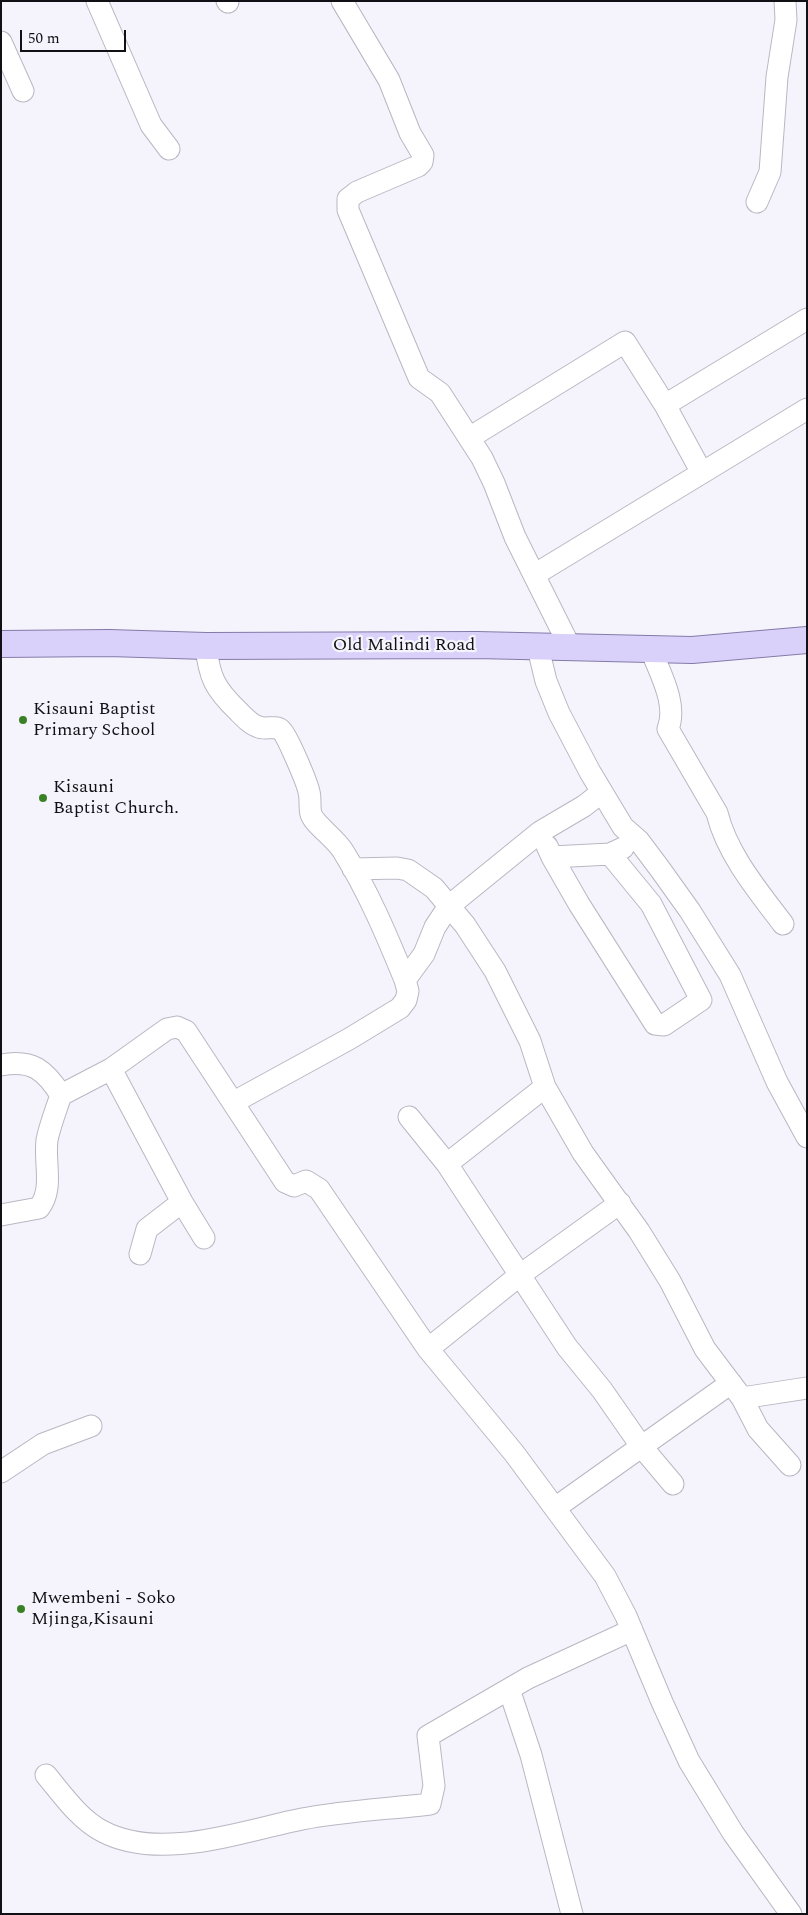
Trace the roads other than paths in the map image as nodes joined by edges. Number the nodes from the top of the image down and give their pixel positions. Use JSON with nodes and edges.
{"nodes":[{"id":1,"x":97,"y":1,"type":"edge"},
{"id":2,"x":342,"y":1,"type":"edge"},
{"id":3,"x":785,"y":1,"type":"edge"},
{"id":4,"x":1,"y":42,"type":"edge"},
{"id":5,"x":23,"y":91,"type":"dead end"},
{"id":6,"x":170,"y":149,"type":"dead end"},
{"id":7,"x":757,"y":202,"type":"dead end"},
{"id":8,"x":807,"y":319,"type":"edge"},
{"id":9,"x":665,"y":405,"type":"junction"},
{"id":10,"x":807,"y":409,"type":"edge"},
{"id":11,"x":469,"y":438,"type":"junction"},
{"id":12,"x":702,"y":473,"type":"junction"},
{"id":13,"x":534,"y":575,"type":"junction"},
{"id":14,"x":807,"y":640,"type":"edge"},
{"id":15,"x":1,"y":644,"type":"edge"},
{"id":16,"x":206,"y":646,"type":"junction"},
{"id":17,"x":570,"y":647,"type":"junction"},
{"id":18,"x":538,"y":648,"type":"junction"},
{"id":19,"x":650,"y":648,"type":"junction"},
{"id":20,"x":602,"y":792,"type":"junction"},
{"id":21,"x":540,"y":832,"type":"junction"},
{"id":22,"x":639,"y":841,"type":"junction"},
{"id":23,"x":610,"y":854,"type":"junction"},
{"id":24,"x":552,"y":857,"type":"junction"},
{"id":25,"x":353,"y":869,"type":"junction"},
{"id":26,"x":449,"y":906,"type":"junction"},
{"id":27,"x":783,"y":924,"type":"dead end"},
{"id":28,"x":405,"y":980,"type":"junction"},
{"id":29,"x":1,"y":1065,"type":"edge"},
{"id":30,"x":111,"y":1069,"type":"junction"},
{"id":31,"x":545,"y":1087,"type":"junction"},
{"id":32,"x":61,"y":1095,"type":"junction"},
{"id":33,"x":234,"y":1102,"type":"junction"},
{"id":34,"x":409,"y":1117,"type":"dead end"},
{"id":35,"x":807,"y":1136,"type":"edge"},
{"id":36,"x":447,"y":1164,"type":"junction"},
{"id":37,"x":182,"y":1202,"type":"junction"},
{"id":38,"x":620,"y":1203,"type":"junction"},
{"id":39,"x":1,"y":1215,"type":"edge"},
{"id":40,"x":204,"y":1238,"type":"dead end"},
{"id":41,"x":140,"y":1254,"type":"dead end"},
{"id":42,"x":520,"y":1275,"type":"junction"},
{"id":43,"x":428,"y":1349,"type":"junction"},
{"id":44,"x":807,"y":1388,"type":"edge"},
{"id":45,"x":736,"y":1390,"type":"junction"},
{"id":46,"x":91,"y":1426,"type":"dead end"},
{"id":47,"x":640,"y":1446,"type":"junction"},
{"id":48,"x":790,"y":1465,"type":"dead end"},
{"id":49,"x":1,"y":1472,"type":"edge"},
{"id":50,"x":673,"y":1484,"type":"dead end"},
{"id":51,"x":556,"y":1508,"type":"junction"},
{"id":52,"x":632,"y":1630,"type":"junction"},
{"id":53,"x":509,"y":1689,"type":"junction"},
{"id":54,"x":46,"y":1775,"type":"dead end"},
{"id":55,"x":572,"y":1914,"type":"edge"},
{"id":56,"x":791,"y":1914,"type":"edge"}],
"edges":[{"from":1,"to":6,"type":"street"},
{"from":2,"to":11,"type":"street"},
{"from":3,"to":7,"type":"street"},
{"from":4,"to":5,"type":"street"},
{"from":8,"to":9,"type":"street"},
{"from":9,"to":11,"type":"street"},
{"from":9,"to":12,"type":"street"},
{"from":10,"to":12,"type":"street"},
{"from":11,"to":13,"type":"street"},
{"from":12,"to":13,"type":"street"},
{"from":13,"to":17,"type":"street"},
{"from":14,"to":19,"type":"main road","name":"Old Malindi Road"},
{"from":15,"to":16,"type":"main road","name":"Old Malindi Road"},
{"from":16,"to":18,"type":"main road","name":"Old Malindi Road"},
{"from":16,"to":25,"type":"street"},
{"from":17,"to":18,"type":"main road","name":"Old Malindi Road"},
{"from":17,"to":19,"type":"main road","name":"Old Malindi Road"},
{"from":18,"to":20,"type":"street"},
{"from":19,"to":27,"type":"street"},
{"from":20,"to":21,"type":"street"},
{"from":20,"to":22,"type":"street"},
{"from":21,"to":24,"type":"street"},
{"from":21,"to":26,"type":"street"},
{"from":22,"to":23,"type":"street"},
{"from":22,"to":35,"type":"street"},
{"from":23,"to":24,"type":"street"},
{"from":23,"to":24,"type":"street"},
{"from":25,"to":26,"type":"street"},
{"from":25,"to":28,"type":"street"},
{"from":26,"to":28,"type":"street"},
{"from":26,"to":31,"type":"street"},
{"from":28,"to":33,"type":"street"},
{"from":29,"to":32,"type":"street"},
{"from":30,"to":32,"type":"street"},
{"from":30,"to":33,"type":"street"},
{"from":30,"to":37,"type":"street"},
{"from":31,"to":36,"type":"street"},
{"from":31,"to":38,"type":"street"},
{"from":32,"to":39,"type":"street"},
{"from":33,"to":43,"type":"street"},
{"from":34,"to":36,"type":"street"},
{"from":36,"to":42,"type":"street"},
{"from":37,"to":40,"type":"street"},
{"from":37,"to":41,"type":"street"},
{"from":38,"to":42,"type":"street"},
{"from":38,"to":45,"type":"street"},
{"from":42,"to":43,"type":"street"},
{"from":42,"to":47,"type":"street"},
{"from":43,"to":51,"type":"street"},
{"from":44,"to":45,"type":"street"},
{"from":45,"to":47,"type":"street"},
{"from":45,"to":48,"type":"street"},
{"from":46,"to":49,"type":"street"},
{"from":47,"to":50,"type":"street"},
{"from":47,"to":51,"type":"street"},
{"from":51,"to":52,"type":"street"},
{"from":52,"to":53,"type":"street"},
{"from":52,"to":56,"type":"street"},
{"from":53,"to":54,"type":"street"},
{"from":53,"to":55,"type":"street"}]}
